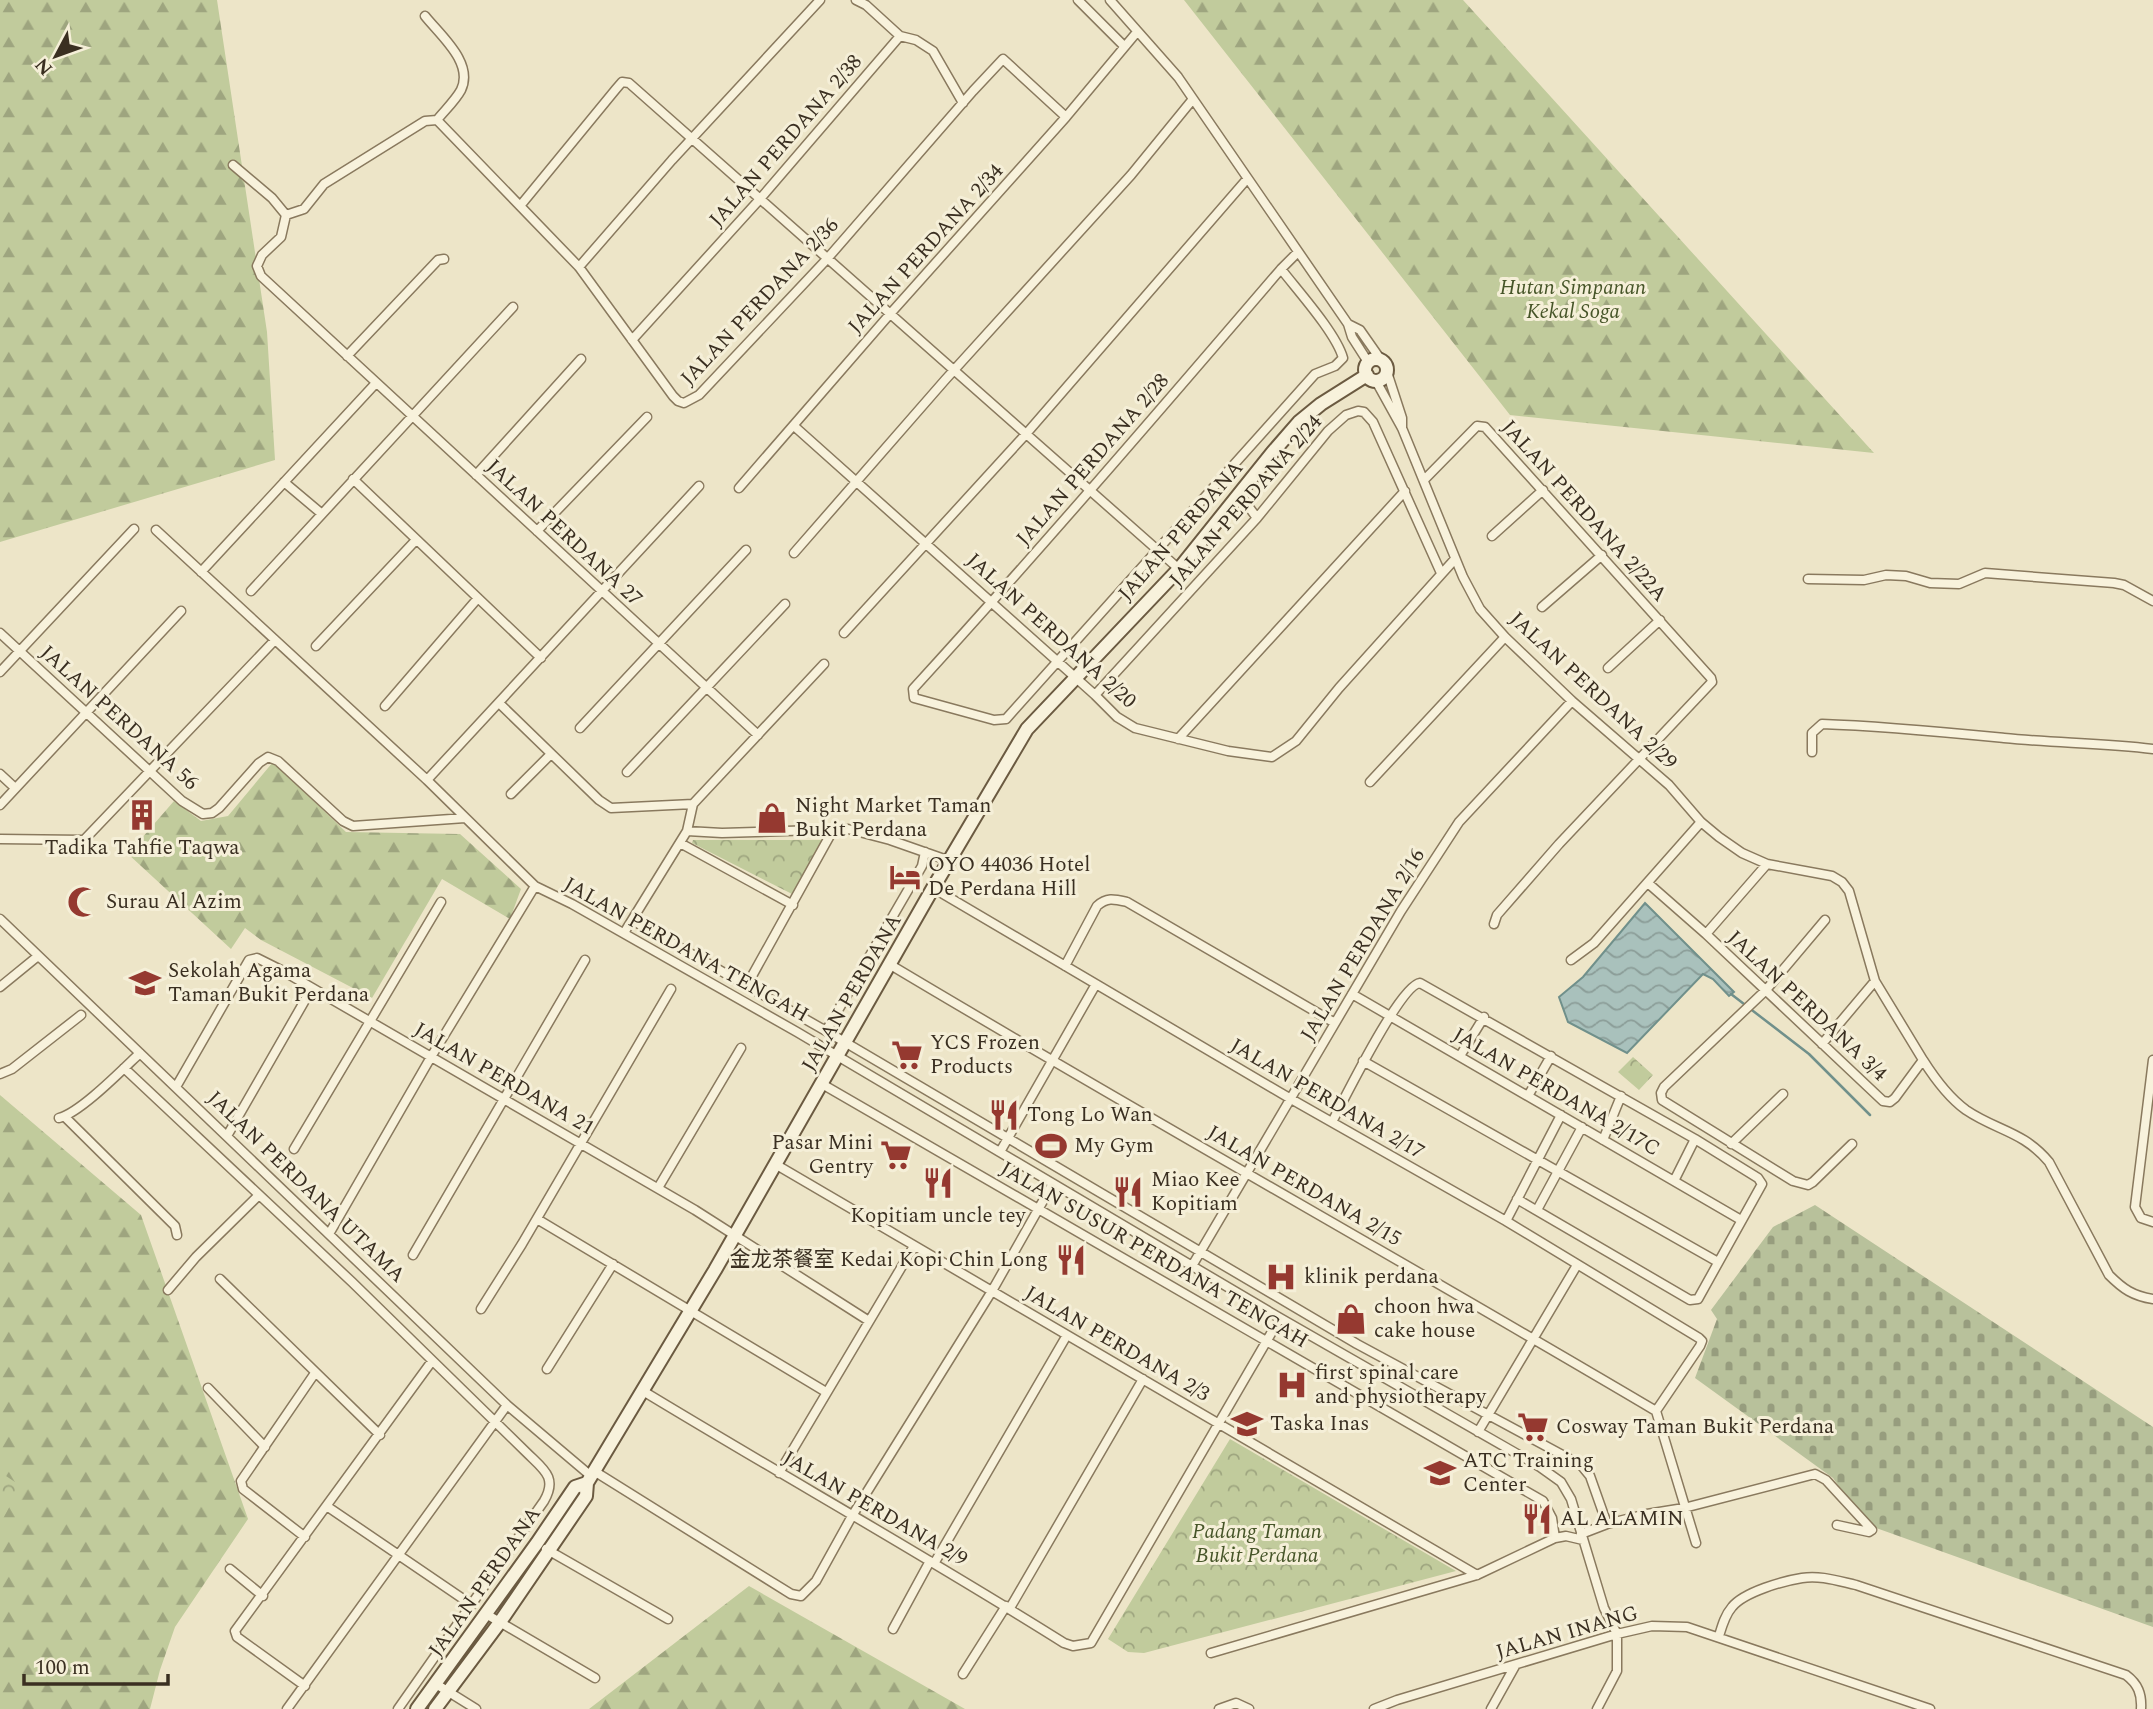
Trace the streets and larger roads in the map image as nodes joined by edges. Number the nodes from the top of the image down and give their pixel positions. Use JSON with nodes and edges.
{"nodes":[{"id":1,"x":820,"y":0,"type":"edge"},
{"id":2,"x":856,"y":0,"type":"edge"},
{"id":3,"x":1077,"y":0,"type":"edge"},
{"id":4,"x":1110,"y":0,"type":"edge"},
{"id":5,"x":425,"y":16,"type":"dead end"},
{"id":6,"x":1137,"y":32,"type":"junction"},
{"id":7,"x":900,"y":36,"type":"junction"},
{"id":8,"x":1124,"y":46,"type":"junction"},
{"id":9,"x":1193,"y":99,"type":"junction"},
{"id":10,"x":963,"y":103,"type":"junction"},
{"id":11,"x":1066,"y":117,"type":"junction"},
{"id":12,"x":437,"y":120,"type":"junction"},
{"id":13,"x":692,"y":139,"type":"junction"},
{"id":14,"x":233,"y":165,"type":"dead end"},
{"id":15,"x":1247,"y":179,"type":"junction"},
{"id":16,"x":760,"y":199,"type":"junction"},
{"id":17,"x":520,"y":206,"type":"junction"},
{"id":18,"x":286,"y":215,"type":"junction"},
{"id":19,"x":1298,"y":252,"type":"junction"},
{"id":20,"x":444,"y":258,"type":"dead end"},
{"id":21,"x":827,"y":259,"type":"junction"},
{"id":22,"x":579,"y":267,"type":"junction"},
{"id":23,"x":1281,"y":269,"type":"junction"},
{"id":24,"x":513,"y":307,"type":"dead end"},
{"id":25,"x":890,"y":314,"type":"junction"},
{"id":26,"x":1348,"y":324,"type":"junction"},
{"id":27,"x":632,"y":340,"type":"junction"},
{"id":28,"x":346,"y":356,"type":"junction"},
{"id":29,"x":582,"y":359,"type":"dead end"},
{"id":30,"x":1376,"y":370,"type":"junction"},
{"id":31,"x":954,"y":371,"type":"junction"},
{"id":32,"x":376,"y":383,"type":"junction"},
{"id":33,"x":412,"y":416,"type":"junction"},
{"id":34,"x":647,"y":417,"type":"dead end"},
{"id":35,"x":794,"y":426,"type":"junction"},
{"id":36,"x":1402,"y":428,"type":"junction"},
{"id":37,"x":1026,"y":434,"type":"junction"},
{"id":38,"x":476,"y":475,"type":"junction"},
{"id":39,"x":353,"y":480,"type":"junction"},
{"id":40,"x":1424,"y":480,"type":"junction"},
{"id":41,"x":284,"y":482,"type":"junction"},
{"id":42,"x":858,"y":482,"type":"junction"},
{"id":43,"x":699,"y":486,"type":"dead end"},
{"id":44,"x":739,"y":488,"type":"dead end"},
{"id":45,"x":1543,"y":490,"type":"junction"},
{"id":46,"x":1405,"y":491,"type":"junction"},
{"id":47,"x":1091,"y":492,"type":"junction"},
{"id":48,"x":1240,"y":495,"type":"junction"},
{"id":49,"x":321,"y":514,"type":"junction"},
{"id":50,"x":1257,"y":518,"type":"junction"},
{"id":51,"x":134,"y":529,"type":"dead end"},
{"id":52,"x":156,"y":530,"type":"dead end"},
{"id":53,"x":537,"y":531,"type":"junction"},
{"id":54,"x":1492,"y":536,"type":"dead end"},
{"id":55,"x":416,"y":540,"type":"junction"},
{"id":56,"x":925,"y":542,"type":"junction"},
{"id":57,"x":746,"y":550,"type":"dead end"},
{"id":58,"x":1158,"y":551,"type":"junction"},
{"id":59,"x":794,"y":553,"type":"dead end"},
{"id":60,"x":1602,"y":555,"type":"junction"},
{"id":61,"x":1455,"y":559,"type":"junction"},
{"id":62,"x":1179,"y":569,"type":"junction"},
{"id":63,"x":201,"y":572,"type":"junction"},
{"id":64,"x":1441,"y":573,"type":"junction"},
{"id":65,"x":1808,"y":579,"type":"dead end"},
{"id":66,"x":251,"y":591,"type":"dead end"},
{"id":67,"x":603,"y":592,"type":"junction"},
{"id":68,"x":478,"y":598,"type":"junction"},
{"id":69,"x":2153,"y":601,"type":"edge"},
{"id":70,"x":992,"y":603,"type":"junction"},
{"id":71,"x":785,"y":604,"type":"dead end"},
{"id":72,"x":1542,"y":607,"type":"dead end"},
{"id":73,"x":181,"y":611,"type":"dead end"},
{"id":74,"x":1660,"y":620,"type":"junction"},
{"id":75,"x":0,"y":633,"type":"edge"},
{"id":76,"x":844,"y":633,"type":"dead end"},
{"id":77,"x":1505,"y":637,"type":"junction"},
{"id":78,"x":274,"y":641,"type":"junction"},
{"id":79,"x":659,"y":643,"type":"junction"},
{"id":80,"x":316,"y":646,"type":"dead end"},
{"id":81,"x":19,"y":651,"type":"junction"},
{"id":82,"x":541,"y":658,"type":"junction"},
{"id":83,"x":1058,"y":661,"type":"junction"},
{"id":84,"x":824,"y":664,"type":"dead end"},
{"id":85,"x":1608,"y":668,"type":"dead end"},
{"id":86,"x":0,"y":672,"type":"edge"},
{"id":87,"x":1075,"y":677,"type":"junction"},
{"id":88,"x":707,"y":688,"type":"junction"},
{"id":89,"x":1096,"y":695,"type":"junction"},
{"id":90,"x":1572,"y":701,"type":"junction"},
{"id":91,"x":499,"y":703,"type":"junction"},
{"id":92,"x":385,"y":706,"type":"dead end"},
{"id":93,"x":86,"y":711,"type":"junction"},
{"id":94,"x":580,"y":728,"type":"dead end"},
{"id":95,"x":758,"y":735,"type":"junction"},
{"id":96,"x":1178,"y":739,"type":"junction"},
{"id":97,"x":2153,"y":749,"type":"edge"},
{"id":98,"x":1812,"y":752,"type":"dead end"},
{"id":99,"x":551,"y":754,"type":"junction"},
{"id":100,"x":1638,"y":758,"type":"junction"},
{"id":101,"x":151,"y":772,"type":"junction"},
{"id":102,"x":627,"y":772,"type":"dead end"},
{"id":103,"x":0,"y":774,"type":"edge"},
{"id":104,"x":427,"y":780,"type":"junction"},
{"id":105,"x":1370,"y":782,"type":"dead end"},
{"id":106,"x":14,"y":787,"type":"junction"},
{"id":107,"x":511,"y":794,"type":"dead end"},
{"id":108,"x":693,"y":804,"type":"junction"},
{"id":109,"x":0,"y":805,"type":"edge"},
{"id":110,"x":465,"y":818,"type":"junction"},
{"id":111,"x":1701,"y":822,"type":"junction"},
{"id":112,"x":833,"y":830,"type":"junction"},
{"id":113,"x":687,"y":831,"type":"junction"},
{"id":114,"x":0,"y":839,"type":"edge"},
{"id":115,"x":680,"y":843,"type":"junction"},
{"id":116,"x":925,"y":852,"type":"junction"},
{"id":117,"x":950,"y":861,"type":"junction"},
{"id":118,"x":1768,"y":864,"type":"junction"},
{"id":119,"x":1649,"y":884,"type":"junction"},
{"id":120,"x":535,"y":886,"type":"junction"},
{"id":121,"x":933,"y":888,"type":"junction"},
{"id":122,"x":441,"y":902,"type":"dead end"},
{"id":123,"x":793,"y":905,"type":"junction"},
{"id":124,"x":0,"y":919,"type":"edge"},
{"id":125,"x":632,"y":920,"type":"junction"},
{"id":126,"x":1825,"y":920,"type":"dead end"},
{"id":127,"x":1494,"y":924,"type":"dead end"},
{"id":128,"x":624,"y":933,"type":"junction"},
{"id":129,"x":1706,"y":934,"type":"junction"},
{"id":130,"x":38,"y":956,"type":"junction"},
{"id":131,"x":584,"y":960,"type":"dead end"},
{"id":132,"x":1572,"y":960,"type":"dead end"},
{"id":133,"x":889,"y":964,"type":"junction"},
{"id":134,"x":1065,"y":966,"type":"junction"},
{"id":135,"x":1875,"y":981,"type":"junction"},
{"id":136,"x":1096,"y":984,"type":"junction"},
{"id":137,"x":747,"y":985,"type":"junction"},
{"id":138,"x":0,"y":987,"type":"edge"},
{"id":139,"x":312,"y":988,"type":"junction"},
{"id":140,"x":671,"y":989,"type":"dead end"},
{"id":141,"x":1766,"y":990,"type":"junction"},
{"id":142,"x":1352,"y":994,"type":"junction"},
{"id":143,"x":81,"y":1015,"type":"dead end"},
{"id":144,"x":1391,"y":1016,"type":"junction"},
{"id":145,"x":1484,"y":1017,"type":"junction"},
{"id":146,"x":368,"y":1021,"type":"junction"},
{"id":147,"x":1335,"y":1023,"type":"junction"},
{"id":148,"x":826,"y":1031,"type":"junction"},
{"id":149,"x":845,"y":1043,"type":"junction"},
{"id":150,"x":1822,"y":1044,"type":"junction"},
{"id":151,"x":741,"y":1048,"type":"dead end"},
{"id":152,"x":141,"y":1053,"type":"junction"},
{"id":153,"x":1460,"y":1056,"type":"junction"},
{"id":154,"x":1551,"y":1056,"type":"junction"},
{"id":155,"x":431,"y":1057,"type":"junction"},
{"id":156,"x":838,"y":1057,"type":"junction"},
{"id":157,"x":1923,"y":1060,"type":"junction"},
{"id":158,"x":2153,"y":1060,"type":"edge"},
{"id":159,"x":1051,"y":1061,"type":"junction"},
{"id":160,"x":1363,"y":1061,"type":"junction"},
{"id":161,"x":124,"y":1068,"type":"junction"},
{"id":162,"x":0,"y":1074,"type":"edge"},
{"id":163,"x":822,"y":1084,"type":"junction"},
{"id":164,"x":176,"y":1087,"type":"junction"},
{"id":165,"x":1783,"y":1094,"type":"dead end"},
{"id":166,"x":1528,"y":1096,"type":"junction"},
{"id":167,"x":1621,"y":1096,"type":"junction"},
{"id":168,"x":505,"y":1099,"type":"junction"},
{"id":169,"x":1291,"y":1099,"type":"junction"},
{"id":170,"x":1561,"y":1115,"type":"junction"},
{"id":171,"x":1332,"y":1122,"type":"junction"},
{"id":172,"x":1581,"y":1127,"type":"junction"},
{"id":173,"x":227,"y":1136,"type":"junction"},
{"id":174,"x":1006,"y":1139,"type":"junction"},
{"id":175,"x":1695,"y":1139,"type":"junction"},
{"id":176,"x":1603,"y":1140,"type":"junction"},
{"id":177,"x":581,"y":1143,"type":"junction"},
{"id":178,"x":1852,"y":1143,"type":"dead end"},
{"id":179,"x":1731,"y":1144,"type":"junction"},
{"id":180,"x":294,"y":1149,"type":"dead end"},
{"id":181,"x":1000,"y":1152,"type":"junction"},
{"id":182,"x":1538,"y":1160,"type":"junction"},
{"id":183,"x":775,"y":1164,"type":"junction"},
{"id":184,"x":1558,"y":1172,"type":"junction"},
{"id":185,"x":1246,"y":1175,"type":"junction"},
{"id":186,"x":1674,"y":1181,"type":"junction"},
{"id":187,"x":1052,"y":1185,"type":"junction"},
{"id":188,"x":657,"y":1188,"type":"junction"},
{"id":189,"x":259,"y":1195,"type":"junction"},
{"id":190,"x":1517,"y":1199,"type":"junction"},
{"id":191,"x":1038,"y":1209,"type":"junction"},
{"id":192,"x":1537,"y":1210,"type":"junction"},
{"id":193,"x":537,"y":1219,"type":"junction"},
{"id":194,"x":1741,"y":1220,"type":"junction"},
{"id":195,"x":1506,"y":1221,"type":"junction"},
{"id":196,"x":2153,"y":1222,"type":"edge"},
{"id":197,"x":329,"y":1234,"type":"junction"},
{"id":198,"x":177,"y":1235,"type":"dead end"},
{"id":199,"x":734,"y":1236,"type":"junction"},
{"id":200,"x":914,"y":1245,"type":"junction"},
{"id":201,"x":1201,"y":1252,"type":"junction"},
{"id":202,"x":412,"y":1255,"type":"dead end"},
{"id":203,"x":1718,"y":1262,"type":"junction"},
{"id":204,"x":613,"y":1264,"type":"junction"},
{"id":205,"x":1577,"y":1265,"type":"junction"},
{"id":206,"x":1192,"y":1266,"type":"junction"},
{"id":207,"x":220,"y":1279,"type":"dead end"},
{"id":208,"x":168,"y":1290,"type":"dead end"},
{"id":209,"x":992,"y":1291,"type":"junction"},
{"id":210,"x":2153,"y":1299,"type":"edge"},
{"id":211,"x":481,"y":1309,"type":"dead end"},
{"id":212,"x":691,"y":1311,"type":"junction"},
{"id":213,"x":1279,"y":1318,"type":"junction"},
{"id":214,"x":869,"y":1321,"type":"junction"},
{"id":215,"x":1067,"y":1335,"type":"junction"},
{"id":216,"x":1533,"y":1338,"type":"junction"},
{"id":217,"x":1267,"y":1340,"type":"junction"},
{"id":218,"x":432,"y":1361,"type":"junction"},
{"id":219,"x":547,"y":1369,"type":"dead end"},
{"id":220,"x":315,"y":1373,"type":"junction"},
{"id":221,"x":1143,"y":1380,"type":"junction"},
{"id":222,"x":208,"y":1388,"type":"dead end"},
{"id":223,"x":643,"y":1391,"type":"junction"},
{"id":224,"x":826,"y":1392,"type":"junction"},
{"id":225,"x":508,"y":1405,"type":"junction"},
{"id":226,"x":1656,"y":1411,"type":"junction"},
{"id":227,"x":1489,"y":1415,"type":"junction"},
{"id":228,"x":495,"y":1421,"type":"junction"},
{"id":229,"x":1218,"y":1424,"type":"junction"},
{"id":230,"x":1478,"y":1432,"type":"junction"},
{"id":231,"x":380,"y":1435,"type":"junction"},
{"id":232,"x":265,"y":1447,"type":"junction"},
{"id":233,"x":779,"y":1473,"type":"junction"},
{"id":234,"x":591,"y":1477,"type":"junction"},
{"id":235,"x":328,"y":1507,"type":"junction"},
{"id":236,"x":1684,"y":1508,"type":"junction"},
{"id":237,"x":852,"y":1516,"type":"junction"},
{"id":238,"x":1606,"y":1524,"type":"junction"},
{"id":239,"x":1837,"y":1525,"type":"dead end"},
{"id":240,"x":305,"y":1536,"type":"junction"},
{"id":241,"x":1582,"y":1537,"type":"junction"},
{"id":242,"x":1555,"y":1538,"type":"junction"},
{"id":243,"x":1696,"y":1543,"type":"dead end"},
{"id":244,"x":537,"y":1544,"type":"junction"},
{"id":245,"x":549,"y":1550,"type":"junction"},
{"id":246,"x":398,"y":1556,"type":"junction"},
{"id":247,"x":932,"y":1562,"type":"junction"},
{"id":248,"x":230,"y":1569,"type":"dead end"},
{"id":249,"x":1477,"y":1575,"type":"junction"},
{"id":250,"x":263,"y":1596,"type":"junction"},
{"id":251,"x":472,"y":1605,"type":"junction"},
{"id":252,"x":1008,"y":1607,"type":"junction"},
{"id":253,"x":486,"y":1614,"type":"junction"},
{"id":254,"x":668,"y":1619,"type":"dead end"},
{"id":255,"x":500,"y":1622,"type":"junction"},
{"id":256,"x":893,"y":1629,"type":"dead end"},
{"id":257,"x":1617,"y":1634,"type":"junction"},
{"id":258,"x":1719,"y":1636,"type":"junction"},
{"id":259,"x":1211,"y":1653,"type":"dead end"},
{"id":260,"x":1515,"y":1666,"type":"junction"},
{"id":261,"x":963,"y":1674,"type":"dead end"},
{"id":262,"x":595,"y":1678,"type":"dead end"},
{"id":263,"x":436,"y":1684,"type":"junction"},
{"id":264,"x":305,"y":1686,"type":"junction"},
{"id":265,"x":448,"y":1691,"type":"junction"},
{"id":266,"x":287,"y":1709,"type":"edge"},
{"id":267,"x":398,"y":1709,"type":"edge"},
{"id":268,"x":417,"y":1709,"type":"edge"},
{"id":269,"x":435,"y":1709,"type":"edge"},
{"id":270,"x":477,"y":1709,"type":"edge"},
{"id":271,"x":1219,"y":1709,"type":"edge"},
{"id":272,"x":1248,"y":1709,"type":"edge"},
{"id":273,"x":1374,"y":1709,"type":"edge"},
{"id":274,"x":1492,"y":1709,"type":"edge"},
{"id":275,"x":1597,"y":1709,"type":"edge"},
{"id":276,"x":1930,"y":1709,"type":"edge"},
{"id":277,"x":2141,"y":1709,"type":"edge"}],
"edges":[{"from":1,"to":13,"type":"street"},
{"from":2,"to":7,"type":"street"},
{"from":3,"to":8,"type":"street"},
{"from":4,"to":6,"type":"street"},
{"from":5,"to":12,"type":"street"},
{"from":6,"to":8,"type":"street","name":"JALAN PERDANA 2/34"},
{"from":6,"to":9,"type":"street"},
{"from":7,"to":10,"type":"street"},
{"from":7,"to":16,"type":"street","name":"JALAN PERDANA 2/38"},
{"from":8,"to":11,"type":"street","name":"JALAN PERDANA 2/34"},
{"from":9,"to":15,"type":"street"},
{"from":9,"to":31,"type":"street"},
{"from":10,"to":11,"type":"street","name":"JALAN PERDANA 2/36"},
{"from":10,"to":21,"type":"street","name":"JALAN PERDANA 2/36"},
{"from":11,"to":25,"type":"street","name":"JALAN PERDANA 2/34"},
{"from":12,"to":17,"type":"street","name":"JALAN PERDANA 2/36"},
{"from":12,"to":18,"type":"street"},
{"from":13,"to":16,"type":"street"},
{"from":13,"to":17,"type":"street"},
{"from":13,"to":22,"type":"street"},
{"from":14,"to":18,"type":"street"},
{"from":15,"to":19,"type":"street"},
{"from":15,"to":37,"type":"street"},
{"from":16,"to":21,"type":"street"},
{"from":16,"to":27,"type":"street","name":"JALAN PERDANA 2/38"},
{"from":17,"to":22,"type":"street","name":"JALAN PERDANA 2/36"},
{"from":18,"to":28,"type":"street","name":"JALAN PERDANA 27"},
{"from":19,"to":23,"type":"street","name":"JALAN PERDANA 2/28"},
{"from":19,"to":26,"type":"street"},
{"from":20,"to":28,"type":"street"},
{"from":21,"to":25,"type":"street"},
{"from":21,"to":27,"type":"street","name":"JALAN PERDANA 2/36"},
{"from":22,"to":27,"type":"street","name":"JALAN PERDANA 2/36"},
{"from":23,"to":47,"type":"street","name":"JALAN PERDANA 2/28"},
{"from":23,"to":58,"type":"street"},
{"from":24,"to":33,"type":"street"},
{"from":25,"to":31,"type":"street"},
{"from":25,"to":35,"type":"street","name":"JALAN PERDANA 2/34"},
{"from":26,"to":30,"type":"street"},
{"from":26,"to":30,"type":"street"},
{"from":28,"to":32,"type":"street","name":"JALAN PERDANA 27"},
{"from":29,"to":38,"type":"street"},
{"from":30,"to":36,"type":"street"},
{"from":30,"to":36,"type":"street"},
{"from":30,"to":48,"type":"street","name":"JALAN PERDANA"},
{"from":31,"to":37,"type":"street"},
{"from":31,"to":42,"type":"street"},
{"from":32,"to":33,"type":"street","name":"JALAN PERDANA 27"},
{"from":32,"to":41,"type":"street"},
{"from":33,"to":38,"type":"street","name":"JALAN PERDANA 27"},
{"from":33,"to":39,"type":"street"},
{"from":34,"to":53,"type":"street"},
{"from":35,"to":42,"type":"street","name":"JALAN PERDANA 2/20"},
{"from":35,"to":44,"type":"street","name":"JALAN PERDANA 2/34"},
{"from":36,"to":40,"type":"street","name":"JALAN PERDANA 2/29"},
{"from":37,"to":47,"type":"street"},
{"from":37,"to":56,"type":"street"},
{"from":38,"to":53,"type":"street","name":"JALAN PERDANA 27"},
{"from":39,"to":49,"type":"street"},
{"from":39,"to":55,"type":"street"},
{"from":40,"to":45,"type":"street","name":"JALAN PERDANA 2/22A"},
{"from":40,"to":61,"type":"street","name":"JALAN PERDANA 2/29"},
{"from":41,"to":49,"type":"street"},
{"from":41,"to":63,"type":"street"},
{"from":42,"to":56,"type":"street","name":"JALAN PERDANA 2/20"},
{"from":42,"to":59,"type":"street"},
{"from":43,"to":67,"type":"street"},
{"from":45,"to":54,"type":"street"},
{"from":45,"to":60,"type":"street","name":"JALAN PERDANA 2/22A"},
{"from":46,"to":50,"type":"street","name":"JALAN PERDANA 2/24"},
{"from":46,"to":64,"type":"street","name":"JALAN PERDANA 2/24"},
{"from":46,"to":96,"type":"street"},
{"from":47,"to":58,"type":"street"},
{"from":47,"to":70,"type":"street","name":"JALAN PERDANA 2/28"},
{"from":48,"to":50,"type":"street"},
{"from":48,"to":62,"type":"street","name":"JALAN PERDANA"},
{"from":49,"to":66,"type":"street"},
{"from":50,"to":89,"type":"street","name":"JALAN PERDANA 2/24"},
{"from":51,"to":81,"type":"street"},
{"from":52,"to":63,"type":"street","name":"JALAN PERDANA TENGAH"},
{"from":53,"to":67,"type":"street","name":"JALAN PERDANA 27"},
{"from":55,"to":68,"type":"street"},
{"from":55,"to":80,"type":"street"},
{"from":56,"to":70,"type":"street","name":"JALAN PERDANA 2/20"},
{"from":56,"to":76,"type":"street"},
{"from":57,"to":79,"type":"street"},
{"from":58,"to":62,"type":"street"},
{"from":58,"to":83,"type":"street"},
{"from":60,"to":72,"type":"street"},
{"from":60,"to":74,"type":"street","name":"JALAN PERDANA 2/22A"},
{"from":61,"to":64,"type":"street","name":"JALAN PERDANA 2/20"},
{"from":61,"to":77,"type":"street","name":"JALAN PERDANA 2/29"},
{"from":62,"to":87,"type":"street","name":"JALAN PERDANA"},
{"from":63,"to":78,"type":"street","name":"JALAN PERDANA TENGAH"},
{"from":64,"to":96,"type":"street","name":"JALAN PERDANA 2/20"},
{"from":65,"to":69,"type":"street"},
{"from":67,"to":79,"type":"street","name":"JALAN PERDANA 27"},
{"from":67,"to":82,"type":"street"},
{"from":68,"to":82,"type":"street"},
{"from":68,"to":92,"type":"street"},
{"from":70,"to":83,"type":"street","name":"JALAN PERDANA 2/20"},
{"from":70,"to":83,"type":"street","name":"JALAN PERDANA 2/28"},
{"from":71,"to":88,"type":"street"},
{"from":73,"to":93,"type":"street"},
{"from":74,"to":85,"type":"street"},
{"from":74,"to":100,"type":"street","name":"JALAN PERDANA 2/22A"},
{"from":75,"to":81,"type":"street","name":"JALAN PERDANA 56"},
{"from":77,"to":90,"type":"street","name":"JALAN PERDANA 2/29"},
{"from":77,"to":105,"type":"street"},
{"from":78,"to":101,"type":"street"},
{"from":78,"to":104,"type":"street","name":"JALAN PERDANA TENGAH"},
{"from":79,"to":88,"type":"street","name":"JALAN PERDANA 27"},
{"from":79,"to":94,"type":"street"},
{"from":81,"to":86,"type":"street"},
{"from":81,"to":93,"type":"street","name":"JALAN PERDANA 56"},
{"from":82,"to":91,"type":"street"},
{"from":83,"to":87,"type":"street","name":"JALAN PERDANA 2/20"},
{"from":84,"to":95,"type":"street"},
{"from":87,"to":89,"type":"street","name":"JALAN PERDANA 2/20"},
{"from":87,"to":117,"type":"street","name":"JALAN PERDANA"},
{"from":88,"to":95,"type":"street","name":"JALAN PERDANA 27"},
{"from":88,"to":102,"type":"street"},
{"from":89,"to":96,"type":"street","name":"JALAN PERDANA 2/20"},
{"from":90,"to":100,"type":"street","name":"JALAN PERDANA 2/29"},
{"from":90,"to":142,"type":"street","name":"JALAN PERDANA 2/16"},
{"from":91,"to":99,"type":"street"},
{"from":91,"to":104,"type":"street"},
{"from":93,"to":101,"type":"street","name":"JALAN PERDANA 56"},
{"from":93,"to":106,"type":"street"},
{"from":95,"to":108,"type":"street"},
{"from":97,"to":98,"type":"street"},
{"from":99,"to":107,"type":"street"},
{"from":99,"to":108,"type":"street"},
{"from":100,"to":111,"type":"street","name":"JALAN PERDANA 2/29"},
{"from":100,"to":127,"type":"street"},
{"from":101,"to":110,"type":"street","name":"JALAN PERDANA 56"},
{"from":101,"to":114,"type":"street"},
{"from":103,"to":106,"type":"street"},
{"from":104,"to":110,"type":"street","name":"JALAN PERDANA TENGAH"},
{"from":106,"to":109,"type":"street"},
{"from":108,"to":113,"type":"street"},
{"from":110,"to":120,"type":"street","name":"JALAN PERDANA TENGAH"},
{"from":111,"to":118,"type":"street","name":"JALAN PERDANA 3/4"},
{"from":111,"to":119,"type":"street"},
{"from":112,"to":113,"type":"street"},
{"from":112,"to":116,"type":"street"},
{"from":112,"to":123,"type":"street"},
{"from":113,"to":115,"type":"street"},
{"from":115,"to":123,"type":"street"},
{"from":115,"to":125,"type":"street"},
{"from":116,"to":117,"type":"street"},
{"from":116,"to":148,"type":"street"},
{"from":117,"to":121,"type":"street","name":"JALAN PERDANA"},
{"from":118,"to":129,"type":"street"},
{"from":118,"to":135,"type":"street","name":"JALAN PERDANA 3/4"},
{"from":119,"to":129,"type":"street","name":"JALAN PERDANA 3/4"},
{"from":119,"to":132,"type":"street"},
{"from":120,"to":128,"type":"street","name":"JALAN PERDANA TENGAH"},
{"from":120,"to":155,"type":"street"},
{"from":121,"to":133,"type":"street","name":"JALAN PERDANA"},
{"from":121,"to":134,"type":"street","name":"JALAN PERDANA 2/17"},
{"from":122,"to":146,"type":"street"},
{"from":123,"to":137,"type":"street"},
{"from":124,"to":130,"type":"street","name":"JALAN PERDANA UTAMA"},
{"from":125,"to":128,"type":"street"},
{"from":125,"to":137,"type":"street","name":"JALAN SUSUR PERDANA TENGAH"},
{"from":126,"to":141,"type":"street"},
{"from":128,"to":156,"type":"street","name":"JALAN PERDANA TENGAH"},
{"from":129,"to":141,"type":"street","name":"JALAN PERDANA 3/4"},
{"from":130,"to":138,"type":"street"},
{"from":130,"to":152,"type":"street","name":"JALAN PERDANA UTAMA"},
{"from":131,"to":168,"type":"street"},
{"from":133,"to":149,"type":"street","name":"JALAN PERDANA"},
{"from":133,"to":159,"type":"street","name":"JALAN PERDANA 2/15"},
{"from":134,"to":136,"type":"street","name":"JALAN PERDANA 2/17"},
{"from":134,"to":147,"type":"street"},
{"from":135,"to":150,"type":"street"},
{"from":135,"to":157,"type":"street","name":"JALAN PERDANA 3/4"},
{"from":136,"to":159,"type":"street"},
{"from":136,"to":169,"type":"street","name":"JALAN PERDANA 2/17"},
{"from":137,"to":148,"type":"street","name":"JALAN SUSUR PERDANA TENGAH"},
{"from":139,"to":146,"type":"street","name":"JALAN PERDANA 21"},
{"from":139,"to":164,"type":"street","name":"JALAN PERDANA 21"},
{"from":139,"to":173,"type":"street"},
{"from":140,"to":177,"type":"street"},
{"from":141,"to":150,"type":"street","name":"JALAN PERDANA 3/4"},
{"from":141,"to":179,"type":"street"},
{"from":142,"to":144,"type":"street","name":"JALAN PERDANA 2/17C"},
{"from":142,"to":147,"type":"street","name":"JALAN PERDANA 2/16"},
{"from":143,"to":162,"type":"street"},
{"from":144,"to":145,"type":"street"},
{"from":144,"to":153,"type":"street","name":"JALAN PERDANA 2/17C"},
{"from":144,"to":160,"type":"street"},
{"from":145,"to":153,"type":"street"},
{"from":145,"to":154,"type":"street"},
{"from":146,"to":155,"type":"street","name":"JALAN PERDANA 21"},
{"from":146,"to":180,"type":"street"},
{"from":147,"to":169,"type":"street","name":"JALAN PERDANA 2/16"},
{"from":148,"to":149,"type":"street","name":"JALAN SUSUR PERDANA TENGAH"},
{"from":149,"to":156,"type":"street","name":"JALAN PERDANA"},
{"from":149,"to":174,"type":"street","name":"JALAN SUSUR PERDANA TENGAH"},
{"from":150,"to":157,"type":"street","name":"JALAN PERDANA 3/4"},
{"from":151,"to":188,"type":"street"},
{"from":152,"to":161,"type":"street"},
{"from":152,"to":164,"type":"street","name":"JALAN PERDANA UTAMA"},
{"from":153,"to":166,"type":"street","name":"JALAN PERDANA 2/17C"},
{"from":154,"to":166,"type":"street"},
{"from":154,"to":167,"type":"street"},
{"from":155,"to":168,"type":"street","name":"JALAN PERDANA 21"},
{"from":155,"to":197,"type":"street"},
{"from":156,"to":163,"type":"street","name":"JALAN PERDANA"},
{"from":156,"to":181,"type":"street","name":"JALAN PERDANA TENGAH"},
{"from":157,"to":210,"type":"street"},
{"from":158,"to":196,"type":"street"},
{"from":159,"to":174,"type":"street"},
{"from":159,"to":185,"type":"street","name":"JALAN PERDANA 2/15"},
{"from":160,"to":171,"type":"street"},
{"from":160,"to":182,"type":"street"},
{"from":161,"to":189,"type":"street"},
{"from":161,"to":198,"type":"street"},
{"from":163,"to":183,"type":"street","name":"JALAN PERDANA"},
{"from":163,"to":191,"type":"street","name":"JALAN SUSUR PERDANA TENGAH"},
{"from":164,"to":173,"type":"street","name":"JALAN PERDANA UTAMA"},
{"from":165,"to":179,"type":"street"},
{"from":166,"to":170,"type":"street","name":"JALAN PERDANA 2/17C"},
{"from":167,"to":175,"type":"street"},
{"from":167,"to":176,"type":"street"},
{"from":168,"to":177,"type":"street","name":"JALAN PERDANA 21"},
{"from":168,"to":202,"type":"street"},
{"from":169,"to":171,"type":"street","name":"JALAN PERDANA 2/17"},
{"from":169,"to":185,"type":"street","name":"JALAN PERDANA 2/16"},
{"from":170,"to":172,"type":"street","name":"JALAN PERDANA 2/17C"},
{"from":170,"to":182,"type":"street"},
{"from":171,"to":195,"type":"street","name":"JALAN PERDANA 2/17"},
{"from":172,"to":176,"type":"street","name":"JALAN PERDANA 2/17C"},
{"from":172,"to":184,"type":"street"},
{"from":173,"to":197,"type":"street","name":"JALAN PERDANA UTAMA"},
{"from":174,"to":181,"type":"street"},
{"from":174,"to":201,"type":"street","name":"JALAN SUSUR PERDANA TENGAH"},
{"from":175,"to":186,"type":"street"},
{"from":175,"to":194,"type":"street"},
{"from":176,"to":186,"type":"street","name":"JALAN PERDANA 2/17C"},
{"from":177,"to":188,"type":"street","name":"JALAN PERDANA 21"},
{"from":177,"to":193,"type":"street"},
{"from":178,"to":179,"type":"street"},
{"from":181,"to":187,"type":"street","name":"JALAN PERDANA TENGAH"},
{"from":182,"to":184,"type":"street"},
{"from":182,"to":190,"type":"street"},
{"from":183,"to":199,"type":"street","name":"JALAN PERDANA"},
{"from":183,"to":200,"type":"street","name":"JALAN PERDANA 2/3"},
{"from":184,"to":192,"type":"street"},
{"from":184,"to":203,"type":"street"},
{"from":185,"to":201,"type":"street","name":"JALAN PERDANA 2/16"},
{"from":185,"to":216,"type":"street","name":"JALAN PERDANA 2/15"},
{"from":186,"to":194,"type":"street","name":"JALAN PERDANA 2/17C"},
{"from":187,"to":191,"type":"street","name":"JALAN PERDANA UTAMA"},
{"from":187,"to":206,"type":"street","name":"JALAN PERDANA TENGAH"},
{"from":188,"to":199,"type":"street","name":"JALAN PERDANA 21"},
{"from":189,"to":208,"type":"street"},
{"from":189,"to":218,"type":"street"},
{"from":190,"to":192,"type":"street"},
{"from":190,"to":195,"type":"street"},
{"from":191,"to":209,"type":"street","name":"JALAN PERDANA UTAMA"},
{"from":191,"to":217,"type":"street","name":"JALAN SUSUR PERDANA TENGAH"},
{"from":192,"to":203,"type":"street"},
{"from":193,"to":204,"type":"street"},
{"from":193,"to":211,"type":"street"},
{"from":194,"to":203,"type":"street"},
{"from":195,"to":205,"type":"street","name":"JALAN PERDANA 2/17"},
{"from":197,"to":225,"type":"street","name":"JALAN PERDANA UTAMA"},
{"from":199,"to":212,"type":"street","name":"JALAN PERDANA"},
{"from":199,"to":214,"type":"street","name":"JALAN PERDANA 21"},
{"from":200,"to":209,"type":"street","name":"JALAN PERDANA 2/3"},
{"from":200,"to":214,"type":"street"},
{"from":201,"to":206,"type":"street","name":"JALAN PERDANA 2/16"},
{"from":201,"to":227,"type":"street","name":"JALAN SUSUR PERDANA TENGAH"},
{"from":204,"to":212,"type":"street"},
{"from":204,"to":219,"type":"street"},
{"from":205,"to":216,"type":"street"},
{"from":205,"to":226,"type":"street","name":"JALAN PERDANA 2/17"},
{"from":206,"to":213,"type":"street","name":"JALAN PERDANA TENGAH"},
{"from":207,"to":220,"type":"street"},
{"from":209,"to":215,"type":"street","name":"JALAN PERDANA 2/3"},
{"from":209,"to":237,"type":"street","name":"JALAN PERDANA UTAMA"},
{"from":212,"to":223,"type":"street","name":"JALAN PERDANA"},
{"from":212,"to":224,"type":"street"},
{"from":213,"to":217,"type":"street"},
{"from":213,"to":230,"type":"street","name":"JALAN PERDANA TENGAH"},
{"from":214,"to":224,"type":"street"},
{"from":215,"to":221,"type":"street","name":"JALAN PERDANA 2/3"},
{"from":215,"to":247,"type":"street"},
{"from":216,"to":226,"type":"street","name":"JALAN PERDANA 2/15"},
{"from":216,"to":227,"type":"street"},
{"from":217,"to":229,"type":"street"},
{"from":217,"to":242,"type":"street","name":"JALAN SUSUR PERDANA TENGAH"},
{"from":218,"to":228,"type":"street"},
{"from":218,"to":231,"type":"street"},
{"from":220,"to":231,"type":"street"},
{"from":220,"to":232,"type":"street"},
{"from":221,"to":229,"type":"street","name":"JALAN PERDANA 2/3"},
{"from":221,"to":252,"type":"street"},
{"from":222,"to":232,"type":"street"},
{"from":223,"to":233,"type":"street","name":"JALAN PERDANA 2/9"},
{"from":223,"to":234,"type":"street","name":"JALAN PERDANA"},
{"from":224,"to":233,"type":"street"},
{"from":225,"to":228,"type":"street"},
{"from":225,"to":234,"type":"street","name":"JALAN PERDANA UTAMA"},
{"from":226,"to":236,"type":"street"},
{"from":227,"to":230,"type":"street"},
{"from":227,"to":238,"type":"street","name":"JALAN SUSUR PERDANA TENGAH"},
{"from":228,"to":246,"type":"street"},
{"from":228,"to":251,"type":"street"},
{"from":229,"to":249,"type":"street","name":"JALAN PERDANA 2/3"},
{"from":229,"to":252,"type":"street","name":"JALAN PERDANA 2/9"},
{"from":230,"to":241,"type":"street","name":"JALAN PERDANA TENGAH"},
{"from":231,"to":235,"type":"street"},
{"from":232,"to":240,"type":"street"},
{"from":233,"to":237,"type":"street","name":"JALAN PERDANA 2/9"},
{"from":234,"to":237,"type":"street","name":"JALAN PERDANA UTAMA"},
{"from":234,"to":244,"type":"street","name":"JALAN PERDANA"},
{"from":234,"to":245,"type":"street","name":"JALAN PERDANA"},
{"from":235,"to":240,"type":"street"},
{"from":235,"to":246,"type":"street"},
{"from":236,"to":238,"type":"street"},
{"from":236,"to":239,"type":"street"},
{"from":236,"to":243,"type":"street"},
{"from":237,"to":247,"type":"street","name":"JALAN PERDANA 2/9"},
{"from":238,"to":241,"type":"street"},
{"from":240,"to":250,"type":"street"},
{"from":241,"to":242,"type":"street"},
{"from":241,"to":257,"type":"street","name":"JALAN PERDANA TENGAH"},
{"from":242,"to":249,"type":"street"},
{"from":244,"to":245,"type":"street"},
{"from":244,"to":253,"type":"street","name":"JALAN PERDANA"},
{"from":245,"to":254,"type":"street"},
{"from":245,"to":255,"type":"street","name":"JALAN PERDANA"},
{"from":246,"to":251,"type":"street"},
{"from":246,"to":264,"type":"street"},
{"from":247,"to":252,"type":"street","name":"JALAN PERDANA 2/9"},
{"from":247,"to":256,"type":"street"},
{"from":248,"to":250,"type":"street"},
{"from":249,"to":259,"type":"street"},
{"from":250,"to":264,"type":"street"},
{"from":251,"to":267,"type":"street"},
{"from":252,"to":261,"type":"street"},
{"from":253,"to":255,"type":"street"},
{"from":253,"to":263,"type":"street","name":"JALAN PERDANA"},
{"from":255,"to":262,"type":"street"},
{"from":255,"to":265,"type":"street","name":"JALAN PERDANA"},
{"from":257,"to":258,"type":"street","name":"JALAN INANG"},
{"from":257,"to":260,"type":"street","name":"JALAN INANG"},
{"from":257,"to":275,"type":"street"},
{"from":258,"to":276,"type":"street","name":"JALAN INANG"},
{"from":258,"to":277,"type":"street"},
{"from":260,"to":273,"type":"street","name":"JALAN INANG"},
{"from":260,"to":274,"type":"street"},
{"from":263,"to":265,"type":"street"},
{"from":263,"to":268,"type":"street","name":"JALAN PERDANA"},
{"from":264,"to":266,"type":"street"},
{"from":265,"to":269,"type":"street","name":"JALAN PERDANA"},
{"from":265,"to":270,"type":"street"},
{"from":271,"to":272,"type":"street"}]}
